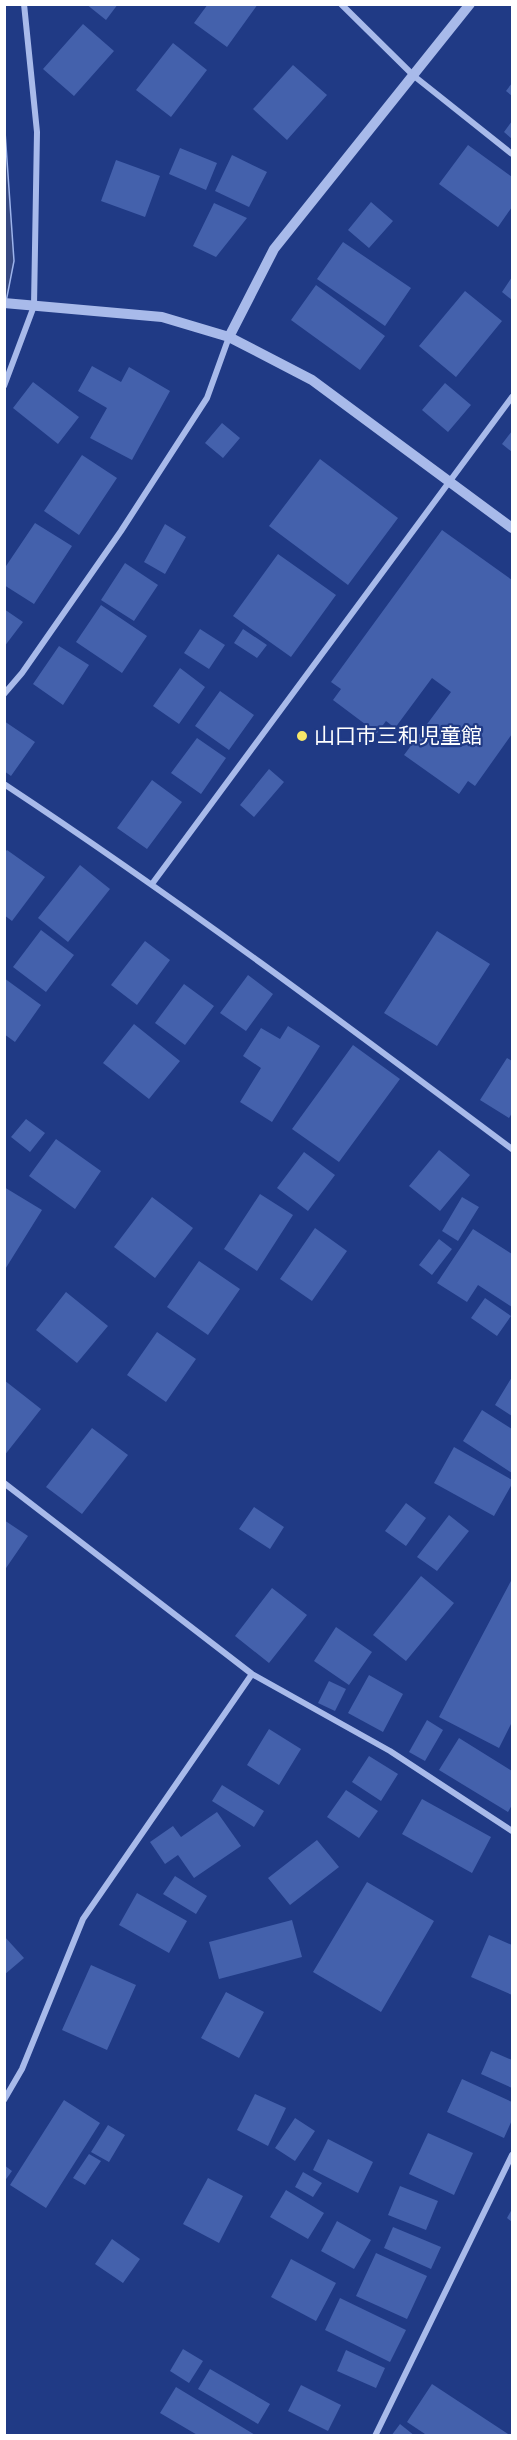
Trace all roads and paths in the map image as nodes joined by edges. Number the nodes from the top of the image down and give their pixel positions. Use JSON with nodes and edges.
{"nodes":[{"id":1,"x":24,"y":4,"type":"edge"},
{"id":2,"x":341,"y":4,"type":"edge"},
{"id":3,"x":470,"y":4,"type":"edge"},
{"id":4,"x":414,"y":76,"type":"junction"},
{"id":5,"x":513,"y":154,"type":"edge"},
{"id":6,"x":4,"y":303,"type":"edge"},
{"id":7,"x":34,"y":306,"type":"junction"},
{"id":8,"x":229,"y":337,"type":"junction"},
{"id":9,"x":4,"y":386,"type":"edge"},
{"id":10,"x":513,"y":397,"type":"edge"},
{"id":11,"x":450,"y":481,"type":"junction"},
{"id":12,"x":513,"y":528,"type":"edge"},
{"id":13,"x":4,"y":694,"type":"edge"},
{"id":14,"x":4,"y":784,"type":"edge"},
{"id":15,"x":152,"y":884,"type":"junction"},
{"id":16,"x":513,"y":1149,"type":"edge"},
{"id":17,"x":4,"y":1483,"type":"edge"},
{"id":18,"x":252,"y":1674,"type":"junction"},
{"id":19,"x":513,"y":1831,"type":"edge"},
{"id":20,"x":4,"y":2100,"type":"edge"},
{"id":21,"x":513,"y":2155,"type":"edge"},
{"id":22,"x":375,"y":2436,"type":"edge"}],
"edges":[{"from":1,"to":7,"type":"street"},
{"from":2,"to":4,"type":"street"},
{"from":3,"to":4,"type":"street"},
{"from":4,"to":5,"type":"street"},
{"from":4,"to":8,"type":"street"},
{"from":6,"to":7,"type":"street"},
{"from":7,"to":8,"type":"street"},
{"from":7,"to":9,"type":"street"},
{"from":8,"to":11,"type":"street"},
{"from":8,"to":13,"type":"street"},
{"from":10,"to":11,"type":"street"},
{"from":11,"to":12,"type":"street"},
{"from":11,"to":15,"type":"street"},
{"from":14,"to":15,"type":"street"},
{"from":15,"to":16,"type":"street"},
{"from":17,"to":18,"type":"street"},
{"from":18,"to":19,"type":"street"},
{"from":18,"to":20,"type":"street"},
{"from":21,"to":22,"type":"street"}]}
